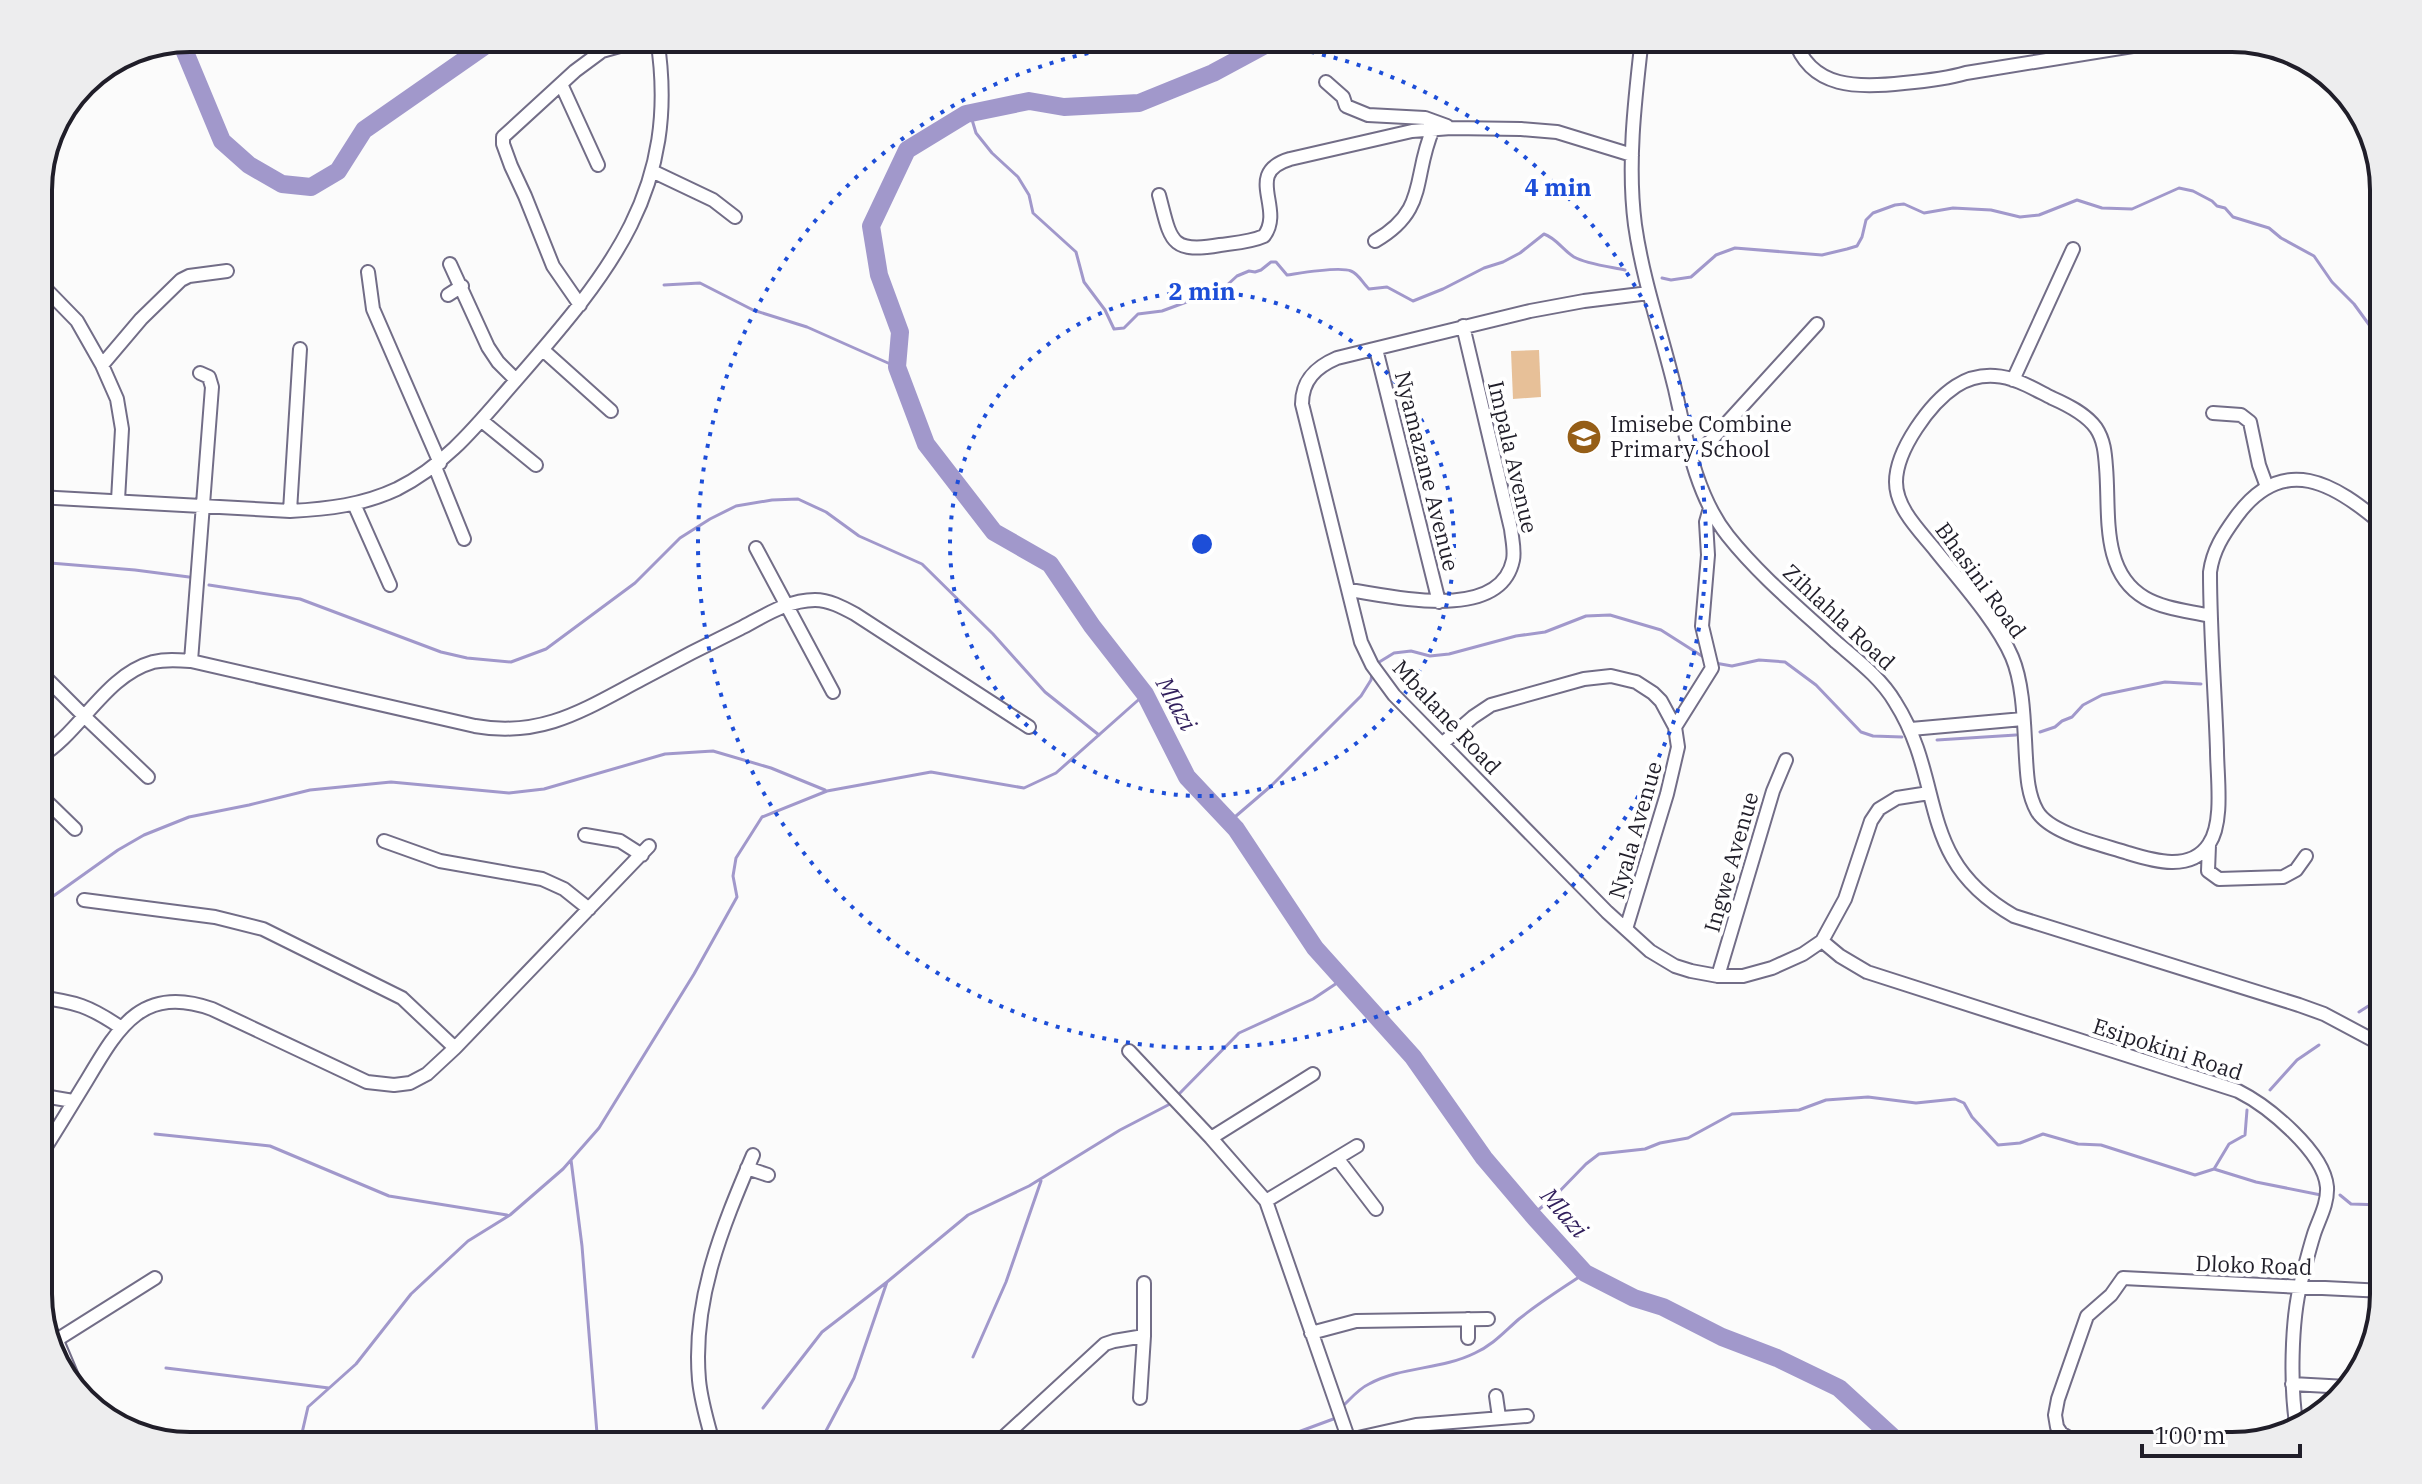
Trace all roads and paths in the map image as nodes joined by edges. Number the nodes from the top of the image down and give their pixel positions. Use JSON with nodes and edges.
{"nodes":[{"id":1,"x":601,"y":52,"type":"edge"},
{"id":2,"x":659,"y":52,"type":"edge"},
{"id":3,"x":1641,"y":52,"type":"edge"},
{"id":4,"x":1800,"y":52,"type":"edge"},
{"id":5,"x":2096,"y":52,"type":"edge"},
{"id":6,"x":1326,"y":82,"type":"dead end"},
{"id":7,"x":561,"y":84,"type":"junction"},
{"id":8,"x":1451,"y":128,"type":"junction"},
{"id":9,"x":1433,"y":129,"type":"junction"},
{"id":10,"x":1632,"y":155,"type":"junction"},
{"id":11,"x":598,"y":165,"type":"dead end"},
{"id":12,"x":652,"y":171,"type":"junction"},
{"id":13,"x":1159,"y":195,"type":"dead end"},
{"id":14,"x":735,"y":217,"type":"dead end"},
{"id":15,"x":1375,"y":241,"type":"dead end"},
{"id":16,"x":2073,"y":249,"type":"dead end"},
{"id":17,"x":450,"y":264,"type":"dead end"},
{"id":18,"x":227,"y":271,"type":"dead end"},
{"id":19,"x":368,"y":272,"type":"dead end"},
{"id":20,"x":462,"y":286,"type":"junction"},
{"id":21,"x":1649,"y":293,"type":"junction"},
{"id":22,"x":52,"y":295,"type":"edge"},
{"id":23,"x":448,"y":295,"type":"dead end"},
{"id":24,"x":580,"y":305,"type":"junction"},
{"id":25,"x":1817,"y":324,"type":"dead end"},
{"id":26,"x":1463,"y":326,"type":"junction"},
{"id":27,"x":300,"y":349,"type":"dead end"},
{"id":28,"x":1376,"y":349,"type":"junction"},
{"id":29,"x":543,"y":350,"type":"junction"},
{"id":30,"x":102,"y":365,"type":"junction"},
{"id":31,"x":200,"y":373,"type":"dead end"},
{"id":32,"x":516,"y":380,"type":"junction"},
{"id":33,"x":2013,"y":380,"type":"junction"},
{"id":34,"x":611,"y":411,"type":"dead end"},
{"id":35,"x":2213,"y":413,"type":"dead end"},
{"id":36,"x":482,"y":421,"type":"junction"},
{"id":37,"x":1692,"y":457,"type":"junction"},
{"id":38,"x":437,"y":465,"type":"junction"},
{"id":39,"x":536,"y":465,"type":"dead end"},
{"id":40,"x":2267,"y":487,"type":"junction"},
{"id":41,"x":52,"y":498,"type":"edge"},
{"id":42,"x":118,"y":500,"type":"junction"},
{"id":43,"x":354,"y":504,"type":"junction"},
{"id":44,"x":204,"y":508,"type":"junction"},
{"id":45,"x":1710,"y":508,"type":"junction"},
{"id":46,"x":290,"y":511,"type":"junction"},
{"id":47,"x":2370,"y":516,"type":"edge"},
{"id":48,"x":464,"y":539,"type":"dead end"},
{"id":49,"x":756,"y":548,"type":"dead end"},
{"id":50,"x":390,"y":585,"type":"dead end"},
{"id":51,"x":1349,"y":590,"type":"junction"},
{"id":52,"x":1439,"y":602,"type":"junction"},
{"id":53,"x":787,"y":605,"type":"junction"},
{"id":54,"x":2210,"y":616,"type":"junction"},
{"id":55,"x":191,"y":661,"type":"junction"},
{"id":56,"x":52,"y":684,"type":"edge"},
{"id":57,"x":833,"y":692,"type":"dead end"},
{"id":58,"x":85,"y":717,"type":"junction"},
{"id":59,"x":2023,"y":719,"type":"junction"},
{"id":60,"x":1029,"y":727,"type":"dead end"},
{"id":61,"x":1675,"y":727,"type":"junction"},
{"id":62,"x":1911,"y":729,"type":"junction"},
{"id":63,"x":1443,"y":743,"type":"junction"},
{"id":64,"x":52,"y":748,"type":"edge"},
{"id":65,"x":1786,"y":760,"type":"dead end"},
{"id":66,"x":148,"y":777,"type":"dead end"},
{"id":67,"x":1929,"y":793,"type":"junction"},
{"id":68,"x":52,"y":807,"type":"edge"},
{"id":69,"x":75,"y":829,"type":"dead end"},
{"id":70,"x":585,"y":835,"type":"dead end"},
{"id":71,"x":384,"y":841,"type":"dead end"},
{"id":72,"x":2209,"y":845,"type":"junction"},
{"id":73,"x":397,"y":847,"type":"junction"},
{"id":74,"x":2306,"y":856,"type":"dead end"},
{"id":75,"x":391,"y":859,"type":"dead end"},
{"id":76,"x":96,"y":886,"type":"dead end"},
{"id":77,"x":589,"y":909,"type":"junction"},
{"id":78,"x":1626,"y":929,"type":"junction"},
{"id":79,"x":1822,"y":941,"type":"junction"},
{"id":80,"x":1718,"y":976,"type":"junction"},
{"id":81,"x":52,"y":999,"type":"edge"},
{"id":82,"x":120,"y":1027,"type":"junction"},
{"id":83,"x":2370,"y":1038,"type":"edge"},
{"id":84,"x":455,"y":1048,"type":"junction"},
{"id":85,"x":1129,"y":1051,"type":"dead end"},
{"id":86,"x":1313,"y":1074,"type":"dead end"},
{"id":87,"x":52,"y":1097,"type":"edge"},
{"id":88,"x":73,"y":1101,"type":"junction"},
{"id":89,"x":52,"y":1136,"type":"edge"},
{"id":90,"x":1211,"y":1138,"type":"junction"},
{"id":91,"x":1357,"y":1146,"type":"dead end"},
{"id":92,"x":1337,"y":1158,"type":"junction"},
{"id":93,"x":768,"y":1175,"type":"dead end"},
{"id":94,"x":1266,"y":1201,"type":"junction"},
{"id":95,"x":1376,"y":1209,"type":"dead end"},
{"id":96,"x":155,"y":1278,"type":"dead end"},
{"id":97,"x":1144,"y":1283,"type":"dead end"},
{"id":98,"x":2300,"y":1286,"type":"junction"},
{"id":99,"x":2370,"y":1290,"type":"edge"},
{"id":100,"x":1468,"y":1319,"type":"junction"},
{"id":101,"x":1488,"y":1319,"type":"dead end"},
{"id":102,"x":57,"y":1330,"type":"edge"},
{"id":103,"x":1311,"y":1333,"type":"junction"},
{"id":104,"x":1144,"y":1336,"type":"junction"},
{"id":105,"x":1468,"y":1338,"type":"dead end"},
{"id":106,"x":2292,"y":1384,"type":"junction"},
{"id":107,"x":2334,"y":1386,"type":"edge"},
{"id":108,"x":1496,"y":1396,"type":"dead end"},
{"id":109,"x":1140,"y":1398,"type":"dead end"},
{"id":110,"x":1527,"y":1416,"type":"dead end"},
{"id":111,"x":2296,"y":1416,"type":"edge"},
{"id":112,"x":1499,"y":1417,"type":"junction"},
{"id":113,"x":711,"y":1432,"type":"edge"},
{"id":114,"x":1009,"y":1432,"type":"edge"},
{"id":115,"x":1346,"y":1432,"type":"edge"},
{"id":116,"x":1387,"y":1432,"type":"edge"},
{"id":117,"x":2061,"y":1432,"type":"edge"}],
"edges":[{"from":1,"to":7,"type":"street"},
{"from":2,"to":12,"type":"street"},
{"from":3,"to":10,"type":"street","name":"Zihlahla Road"},
{"from":4,"to":5,"type":"street"},
{"from":6,"to":8,"type":"street"},
{"from":7,"to":11,"type":"street"},
{"from":7,"to":24,"type":"street"},
{"from":8,"to":9,"type":"street"},
{"from":8,"to":10,"type":"street"},
{"from":9,"to":13,"type":"street"},
{"from":9,"to":15,"type":"street"},
{"from":10,"to":21,"type":"street","name":"Zihlahla Road"},
{"from":12,"to":14,"type":"street"},
{"from":12,"to":24,"type":"street"},
{"from":16,"to":33,"type":"street"},
{"from":17,"to":20,"type":"street"},
{"from":18,"to":30,"type":"street"},
{"from":19,"to":38,"type":"street"},
{"from":20,"to":23,"type":"street"},
{"from":20,"to":32,"type":"street"},
{"from":21,"to":26,"type":"street","name":"Mbalane Road"},
{"from":21,"to":37,"type":"street","name":"Zihlahla Road"},
{"from":22,"to":30,"type":"street"},
{"from":24,"to":29,"type":"street"},
{"from":25,"to":37,"type":"street"},
{"from":26,"to":28,"type":"street","name":"Mbalane Road"},
{"from":26,"to":52,"type":"street","name":"Impala Avenue"},
{"from":27,"to":46,"type":"street"},
{"from":28,"to":51,"type":"street","name":"Mbalane Road"},
{"from":28,"to":52,"type":"street","name":"Nyamazane Avenue"},
{"from":29,"to":32,"type":"street"},
{"from":29,"to":34,"type":"street"},
{"from":30,"to":42,"type":"street"},
{"from":31,"to":44,"type":"street"},
{"from":32,"to":36,"type":"street"},
{"from":33,"to":54,"type":"street","name":"Bhasini Road"},
{"from":33,"to":59,"type":"street","name":"Bhasini Road"},
{"from":35,"to":40,"type":"street"},
{"from":36,"to":38,"type":"street"},
{"from":36,"to":39,"type":"street"},
{"from":37,"to":45,"type":"street","name":"Zihlahla Road"},
{"from":38,"to":43,"type":"street"},
{"from":38,"to":48,"type":"street"},
{"from":40,"to":47,"type":"street"},
{"from":40,"to":54,"type":"street"},
{"from":41,"to":42,"type":"street"},
{"from":42,"to":44,"type":"street"},
{"from":43,"to":46,"type":"street"},
{"from":43,"to":50,"type":"street"},
{"from":44,"to":46,"type":"street"},
{"from":44,"to":55,"type":"street"},
{"from":45,"to":61,"type":"street"},
{"from":45,"to":62,"type":"street","name":"Zihlahla Road"},
{"from":49,"to":53,"type":"street"},
{"from":51,"to":52,"type":"street","name":"Impala Avenue"},
{"from":51,"to":63,"type":"street","name":"Mbalane Road"},
{"from":53,"to":55,"type":"street"},
{"from":53,"to":57,"type":"street"},
{"from":53,"to":60,"type":"street"},
{"from":54,"to":72,"type":"street"},
{"from":55,"to":58,"type":"street"},
{"from":56,"to":58,"type":"street"},
{"from":58,"to":64,"type":"street"},
{"from":58,"to":66,"type":"street"},
{"from":59,"to":62,"type":"street"},
{"from":59,"to":72,"type":"street","name":"Bhasini Road"},
{"from":61,"to":63,"type":"street"},
{"from":61,"to":78,"type":"street","name":"Nyala Avenue"},
{"from":62,"to":67,"type":"street","name":"Zihlahla Road"},
{"from":63,"to":78,"type":"street","name":"Mbalane Road"},
{"from":65,"to":80,"type":"street","name":"Ingwe Avenue"},
{"from":67,"to":79,"type":"street"},
{"from":67,"to":83,"type":"street","name":"Zihlahla Road"},
{"from":68,"to":69,"type":"street"},
{"from":70,"to":77,"type":"street"},
{"from":71,"to":73,"type":"street"},
{"from":72,"to":74,"type":"street"},
{"from":73,"to":75,"type":"street"},
{"from":73,"to":77,"type":"street"},
{"from":76,"to":84,"type":"street"},
{"from":77,"to":84,"type":"street"},
{"from":78,"to":80,"type":"street","name":"Mbalane Road"},
{"from":79,"to":80,"type":"street","name":"Mbalane Road"},
{"from":79,"to":98,"type":"street","name":"Esipokini Road"},
{"from":81,"to":82,"type":"street"},
{"from":82,"to":84,"type":"street"},
{"from":82,"to":88,"type":"street"},
{"from":85,"to":90,"type":"street"},
{"from":86,"to":90,"type":"street"},
{"from":87,"to":88,"type":"street"},
{"from":88,"to":89,"type":"street"},
{"from":90,"to":94,"type":"street"},
{"from":91,"to":92,"type":"street"},
{"from":92,"to":94,"type":"street"},
{"from":92,"to":95,"type":"street"},
{"from":93,"to":113,"type":"street"},
{"from":94,"to":103,"type":"street"},
{"from":96,"to":102,"type":"street"},
{"from":97,"to":104,"type":"street"},
{"from":98,"to":99,"type":"street","name":"Dloko Road"},
{"from":98,"to":106,"type":"street","name":"Esipokini Road"},
{"from":98,"to":117,"type":"street","name":"Dloko Road"},
{"from":100,"to":101,"type":"street"},
{"from":100,"to":103,"type":"street"},
{"from":100,"to":105,"type":"street"},
{"from":103,"to":115,"type":"street"},
{"from":104,"to":109,"type":"street"},
{"from":104,"to":114,"type":"street"},
{"from":106,"to":107,"type":"street"},
{"from":106,"to":111,"type":"street","name":"Esipokini Road"},
{"from":108,"to":112,"type":"street"},
{"from":110,"to":112,"type":"street"},
{"from":112,"to":116,"type":"street"}]}
